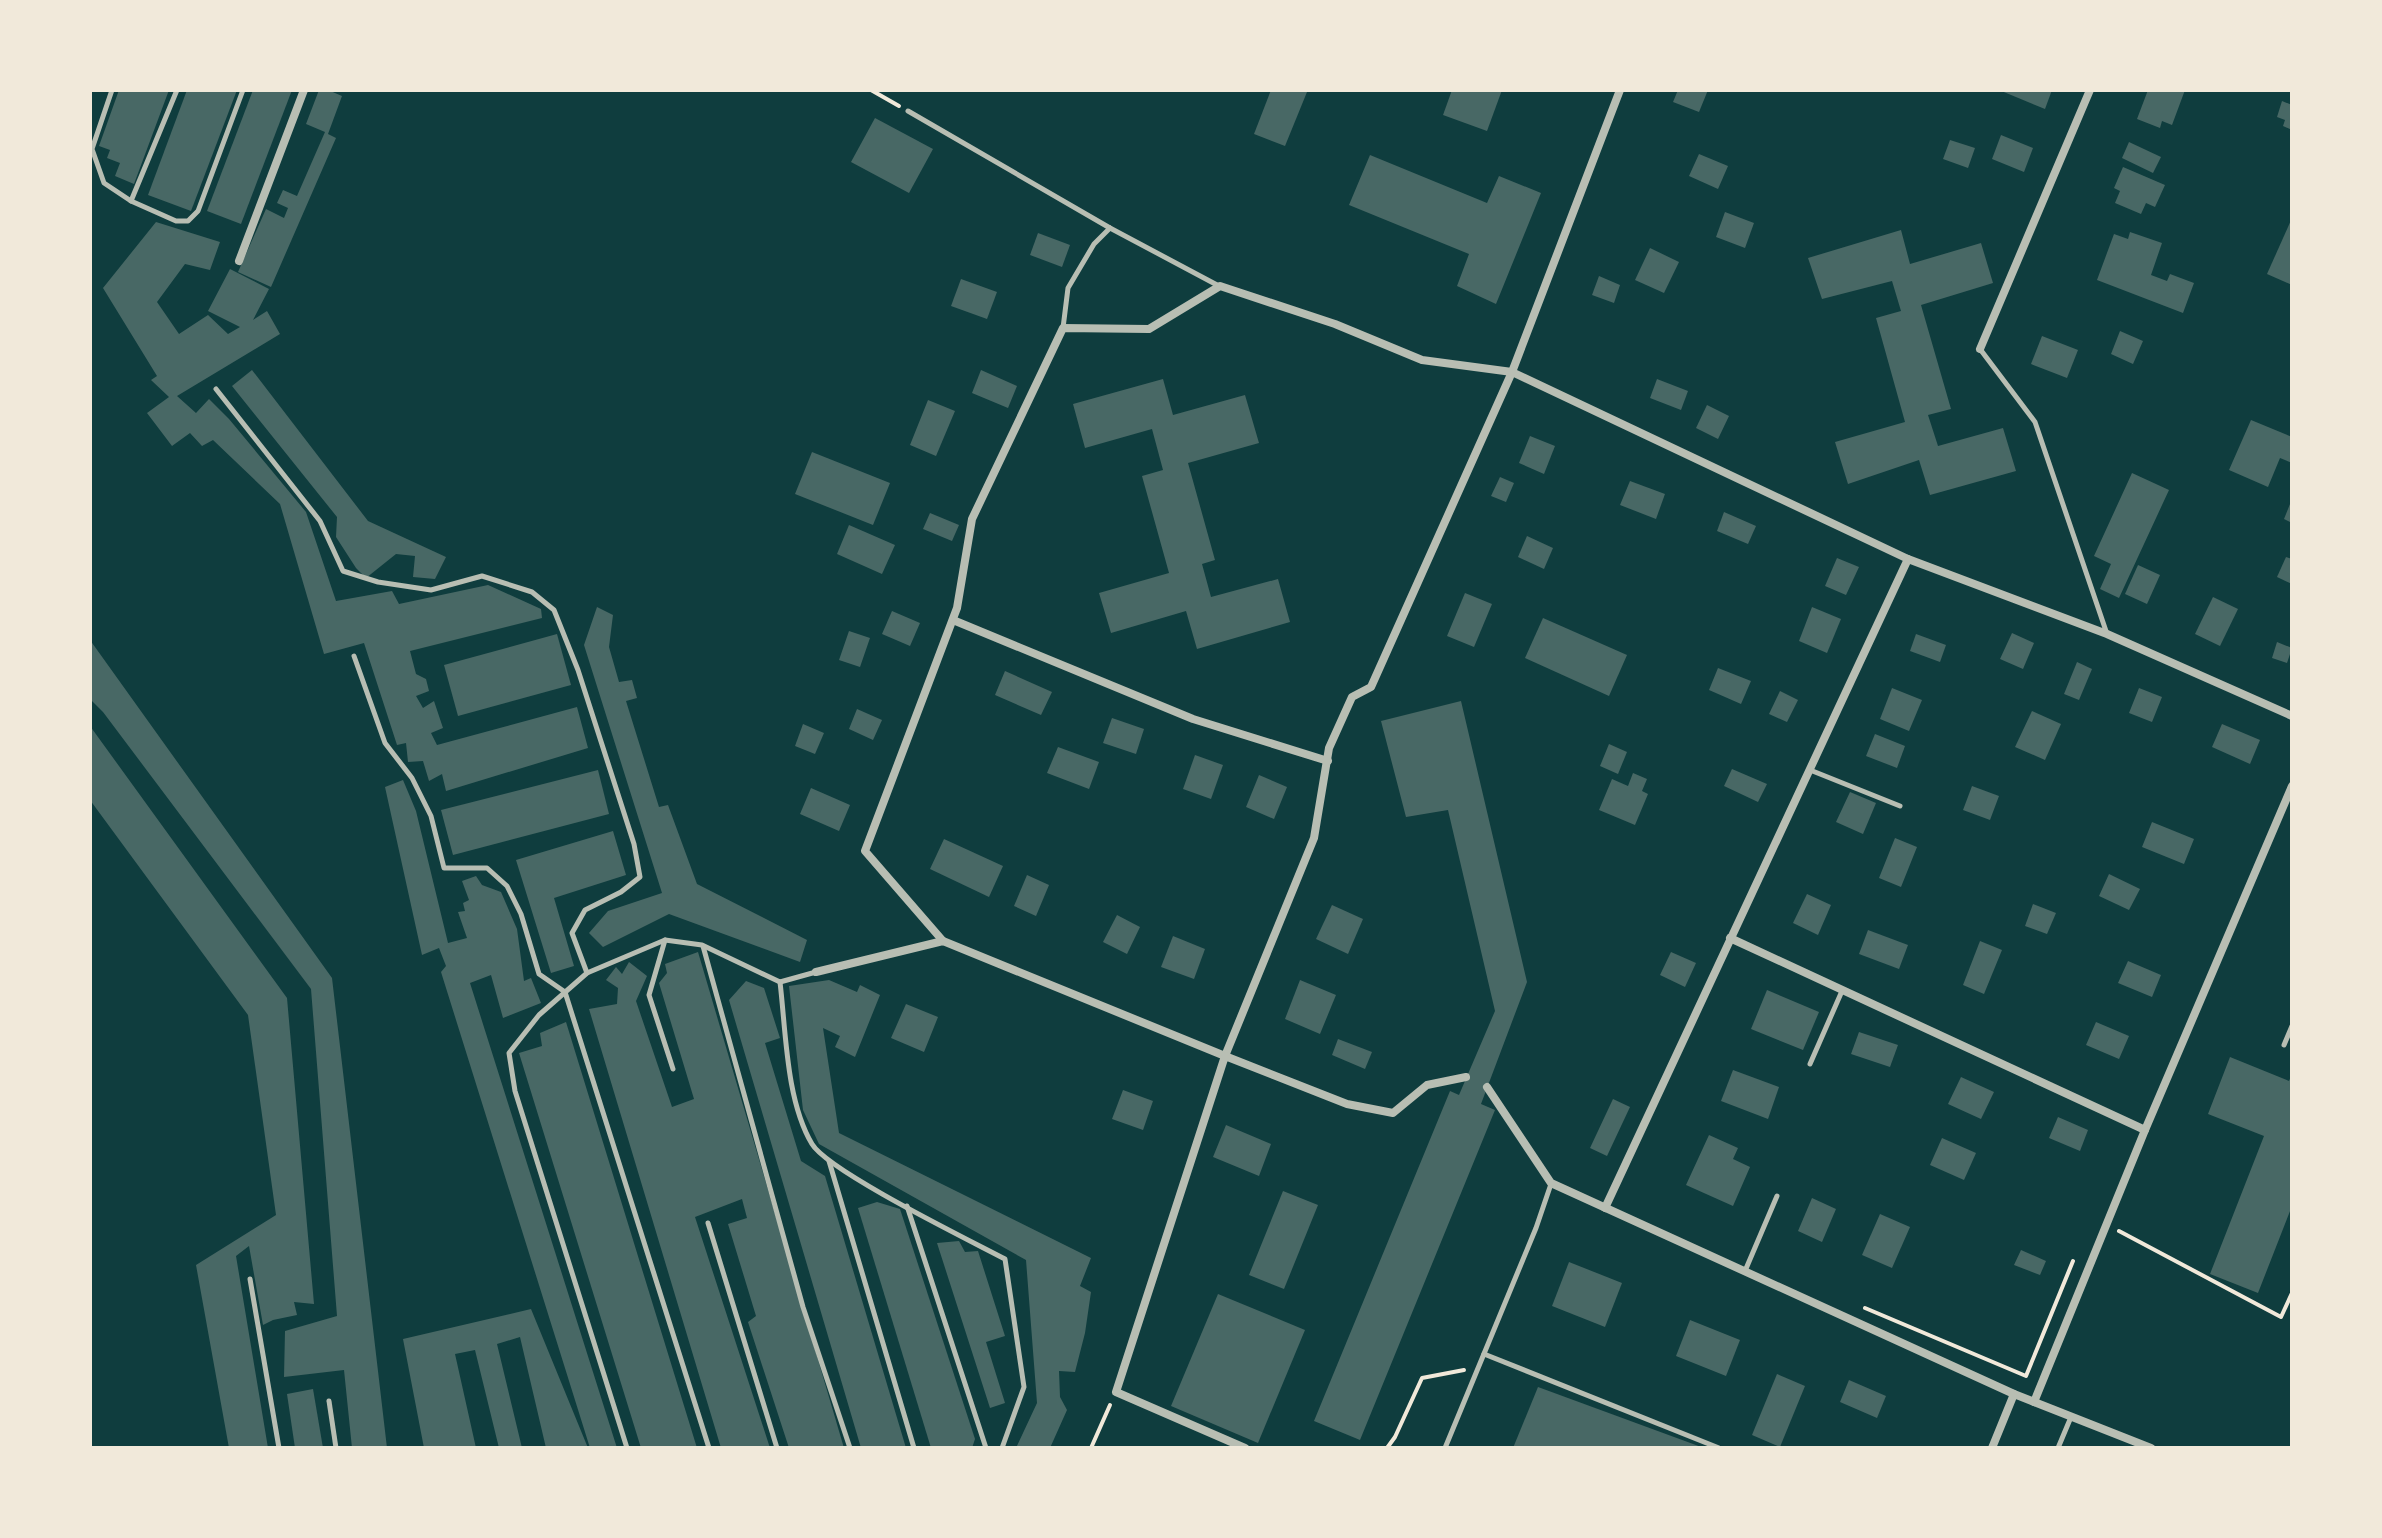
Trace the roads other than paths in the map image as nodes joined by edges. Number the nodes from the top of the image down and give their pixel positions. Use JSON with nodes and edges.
{"nodes":[{"id":1,"x":112,"y":90,"type":"edge"},
{"id":2,"x":177,"y":90,"type":"edge"},
{"id":3,"x":243,"y":90,"type":"edge"},
{"id":4,"x":304,"y":90,"type":"edge"},
{"id":5,"x":1620,"y":90,"type":"edge"},
{"id":6,"x":2090,"y":90,"type":"edge"},
{"id":7,"x":908,"y":111,"type":"road end"},
{"id":8,"x":131,"y":201,"type":"junction"},
{"id":9,"x":1110,"y":228,"type":"junction"},
{"id":10,"x":239,"y":261,"type":"dead end"},
{"id":11,"x":1220,"y":286,"type":"junction"},
{"id":12,"x":1063,"y":328,"type":"junction"},
{"id":13,"x":1980,"y":349,"type":"joint"},
{"id":14,"x":1512,"y":372,"type":"junction"},
{"id":15,"x":216,"y":389,"type":"dead end"},
{"id":16,"x":1908,"y":559,"type":"junction"},
{"id":17,"x":953,"y":620,"type":"junction"},
{"id":18,"x":2107,"y":634,"type":"junction"},
{"id":19,"x":354,"y":656,"type":"dead end"},
{"id":20,"x":2292,"y":716,"type":"edge"},
{"id":21,"x":1328,"y":761,"type":"junction"},
{"id":22,"x":1809,"y":770,"type":"junction"},
{"id":23,"x":2292,"y":786,"type":"edge"},
{"id":24,"x":1900,"y":806,"type":"dead end"},
{"id":25,"x":1730,"y":938,"type":"junction"},
{"id":26,"x":665,"y":940,"type":"junction"},
{"id":27,"x":943,"y":941,"type":"junction"},
{"id":28,"x":702,"y":945,"type":"junction"},
{"id":29,"x":816,"y":972,"type":"joint"},
{"id":30,"x":587,"y":973,"type":"junction"},
{"id":31,"x":780,"y":982,"type":"junction"},
{"id":32,"x":1842,"y":990,"type":"junction"},
{"id":33,"x":565,"y":992,"type":"junction"},
{"id":34,"x":2292,"y":1026,"type":"edge"},
{"id":35,"x":2284,"y":1045,"type":"dead end"},
{"id":36,"x":1225,"y":1056,"type":"junction"},
{"id":37,"x":1810,"y":1064,"type":"dead end"},
{"id":38,"x":673,"y":1069,"type":"dead end"},
{"id":39,"x":1466,"y":1077,"type":"dead end"},
{"id":40,"x":1487,"y":1087,"type":"dead end"},
{"id":41,"x":2145,"y":1130,"type":"junction"},
{"id":42,"x":828,"y":1159,"type":"junction"},
{"id":43,"x":1551,"y":1183,"type":"junction"},
{"id":44,"x":1777,"y":1196,"type":"dead end"},
{"id":45,"x":906,"y":1205,"type":"junction"},
{"id":46,"x":1605,"y":1208,"type":"junction"},
{"id":47,"x":708,"y":1223,"type":"dead end"},
{"id":48,"x":1745,"y":1272,"type":"junction"},
{"id":49,"x":250,"y":1279,"type":"dead end"},
{"id":50,"x":1484,"y":1354,"type":"junction"},
{"id":51,"x":2014,"y":1394,"type":"junction"},
{"id":52,"x":329,"y":1401,"type":"dead end"},
{"id":53,"x":2034,"y":1402,"type":"junction"},
{"id":54,"x":2071,"y":1417,"type":"junction"},
{"id":55,"x":279,"y":1448,"type":"edge"},
{"id":56,"x":336,"y":1448,"type":"edge"},
{"id":57,"x":627,"y":1448,"type":"edge"},
{"id":58,"x":709,"y":1448,"type":"edge"},
{"id":59,"x":777,"y":1448,"type":"edge"},
{"id":60,"x":850,"y":1448,"type":"edge"},
{"id":61,"x":914,"y":1448,"type":"edge"},
{"id":62,"x":986,"y":1448,"type":"edge"},
{"id":63,"x":1002,"y":1448,"type":"edge"},
{"id":64,"x":1245,"y":1448,"type":"edge"},
{"id":65,"x":1445,"y":1448,"type":"edge"},
{"id":66,"x":1719,"y":1448,"type":"edge"},
{"id":67,"x":1992,"y":1448,"type":"edge"},
{"id":68,"x":2058,"y":1448,"type":"edge"},
{"id":69,"x":2151,"y":1448,"type":"edge"}],
"edges":[{"from":1,"to":8,"type":"lane"},
{"from":2,"to":8,"type":"lane"},
{"from":3,"to":8,"type":"lane"},
{"from":4,"to":10,"type":"street"},
{"from":5,"to":14,"type":"street"},
{"from":6,"to":13,"type":"street"},
{"from":7,"to":9,"type":"lane"},
{"from":9,"to":11,"type":"lane"},
{"from":9,"to":12,"type":"lane"},
{"from":11,"to":12,"type":"street"},
{"from":11,"to":14,"type":"street"},
{"from":12,"to":17,"type":"street"},
{"from":13,"to":18,"type":"lane"},
{"from":14,"to":16,"type":"street"},
{"from":14,"to":21,"type":"street"},
{"from":15,"to":30,"type":"lane"},
{"from":16,"to":18,"type":"street"},
{"from":16,"to":22,"type":"street"},
{"from":17,"to":21,"type":"street"},
{"from":17,"to":27,"type":"street"},
{"from":18,"to":20,"type":"street"},
{"from":19,"to":33,"type":"lane"},
{"from":21,"to":36,"type":"street"},
{"from":22,"to":24,"type":"lane"},
{"from":22,"to":25,"type":"street"},
{"from":23,"to":41,"type":"street"},
{"from":25,"to":32,"type":"street"},
{"from":25,"to":46,"type":"street"},
{"from":26,"to":28,"type":"lane"},
{"from":26,"to":30,"type":"lane"},
{"from":26,"to":38,"type":"lane"},
{"from":27,"to":29,"type":"street"},
{"from":27,"to":36,"type":"street"},
{"from":28,"to":31,"type":"lane"},
{"from":28,"to":60,"type":"lane"},
{"from":29,"to":31,"type":"lane"},
{"from":30,"to":33,"type":"lane"},
{"from":31,"to":42,"type":"lane"},
{"from":32,"to":37,"type":"lane"},
{"from":32,"to":41,"type":"street"},
{"from":33,"to":57,"type":"lane"},
{"from":33,"to":58,"type":"lane"},
{"from":34,"to":35,"type":"lane"},
{"from":36,"to":39,"type":"street"},
{"from":36,"to":64,"type":"street"},
{"from":40,"to":43,"type":"street"},
{"from":41,"to":53,"type":"street"},
{"from":42,"to":45,"type":"lane"},
{"from":42,"to":61,"type":"lane"},
{"from":43,"to":46,"type":"street"},
{"from":43,"to":50,"type":"lane"},
{"from":44,"to":48,"type":"lane"},
{"from":45,"to":62,"type":"lane"},
{"from":45,"to":63,"type":"lane"},
{"from":46,"to":48,"type":"street"},
{"from":47,"to":59,"type":"lane"},
{"from":48,"to":51,"type":"street"},
{"from":49,"to":55,"type":"lane"},
{"from":50,"to":65,"type":"lane"},
{"from":50,"to":66,"type":"lane"},
{"from":51,"to":53,"type":"street"},
{"from":51,"to":67,"type":"street"},
{"from":52,"to":56,"type":"lane"},
{"from":53,"to":54,"type":"street"},
{"from":54,"to":68,"type":"lane"},
{"from":54,"to":69,"type":"street"}]}
